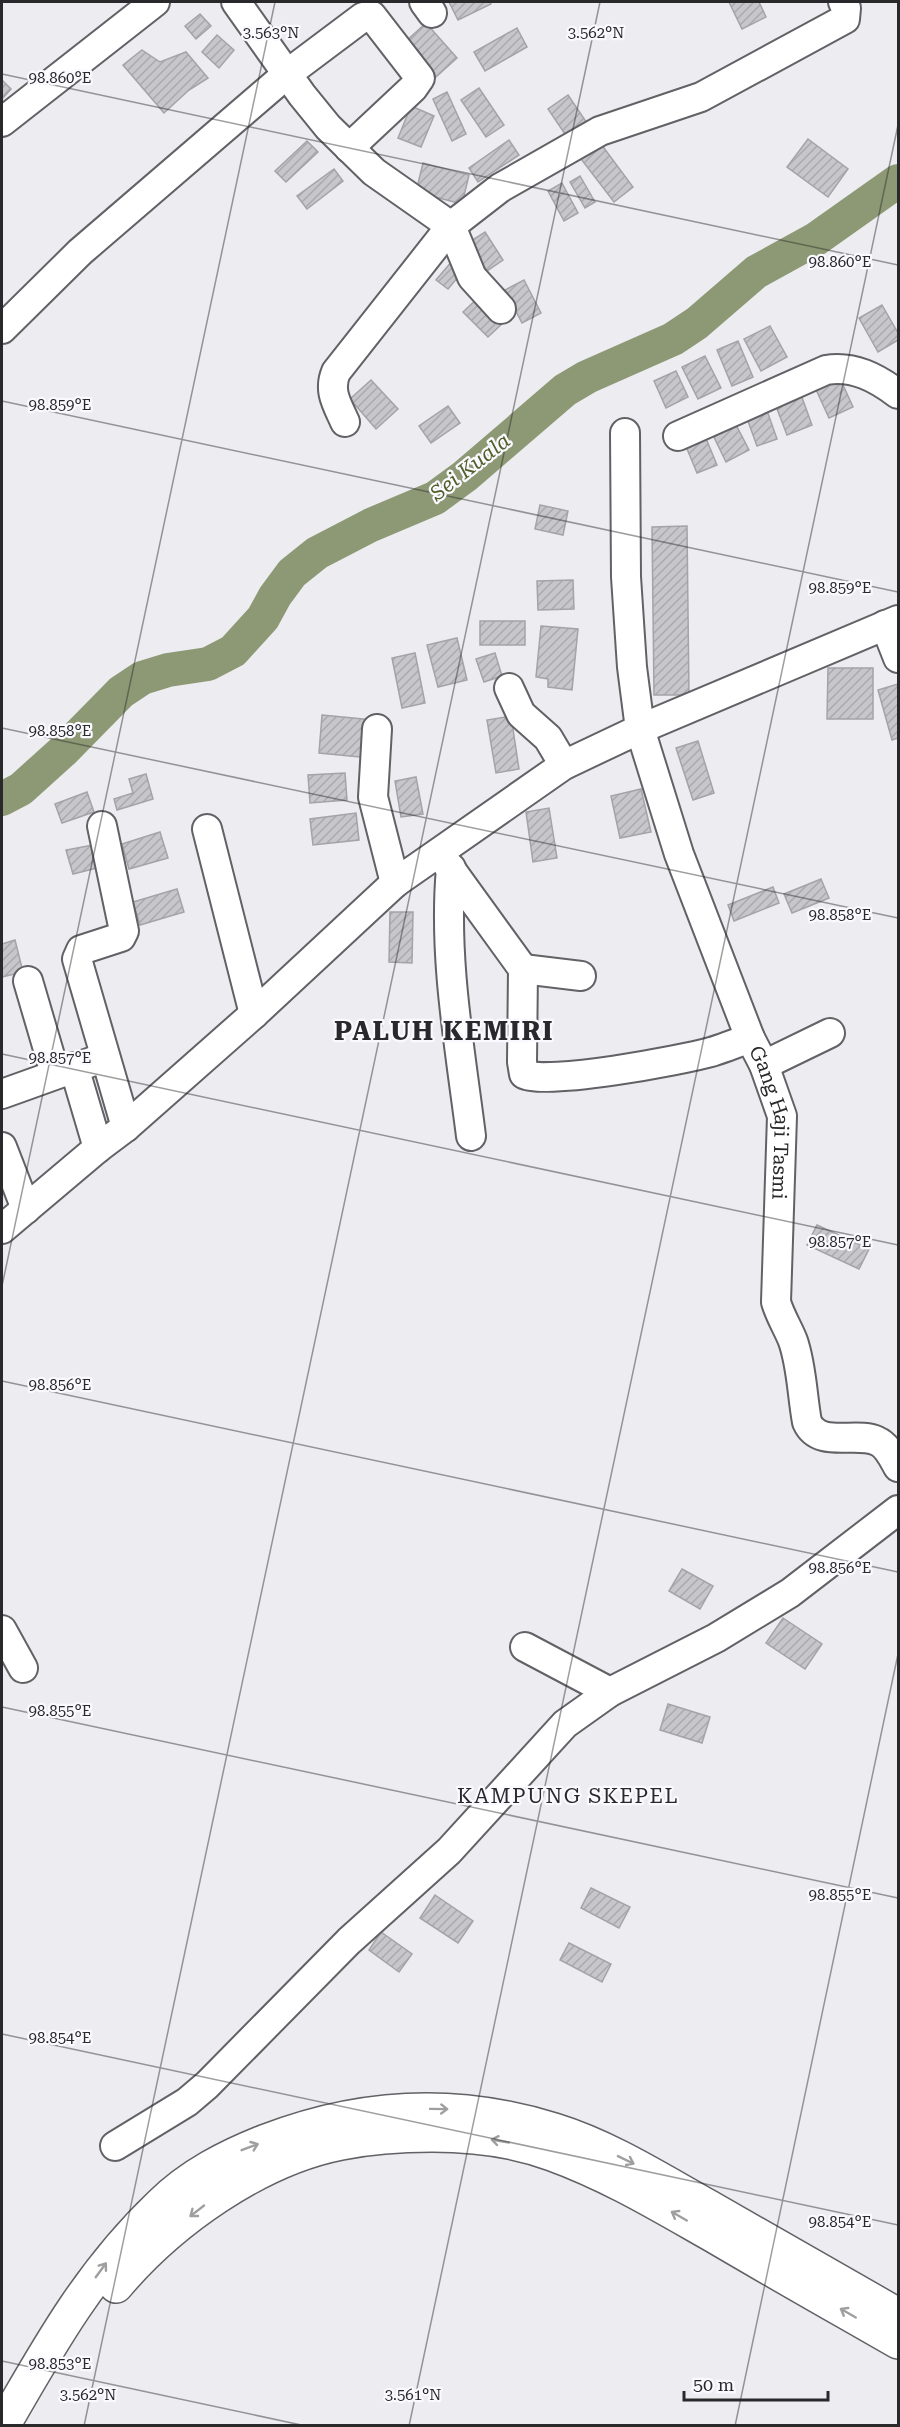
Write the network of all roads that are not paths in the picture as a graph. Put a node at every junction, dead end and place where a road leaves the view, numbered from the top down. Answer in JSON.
{"nodes":[{"id":1,"x":155,"y":2,"type":"edge"},
{"id":2,"x":236,"y":2,"type":"edge"},
{"id":3,"x":843,"y":2,"type":"edge"},
{"id":4,"x":287,"y":74,"type":"junction"},
{"id":5,"x":2,"y":122,"type":"edge"},
{"id":6,"x":349,"y":148,"type":"junction"},
{"id":7,"x":451,"y":226,"type":"junction"},
{"id":8,"x":501,"y":309,"type":"dead end"},
{"id":9,"x":2,"y":329,"type":"edge"},
{"id":10,"x":898,"y":394,"type":"edge"},
{"id":11,"x":345,"y":422,"type":"dead end"},
{"id":12,"x":625,"y":433,"type":"dead end"},
{"id":13,"x":678,"y":436,"type":"dead end"},
{"id":14,"x":892,"y":622,"type":"edge"},
{"id":15,"x":898,"y":658,"type":"edge"},
{"id":16,"x":509,"y":688,"type":"dead end"},
{"id":17,"x":377,"y":729,"type":"dead end"},
{"id":18,"x":640,"y":729,"type":"junction"},
{"id":19,"x":564,"y":765,"type":"junction"},
{"id":20,"x":102,"y":826,"type":"dead end"},
{"id":21,"x":207,"y":829,"type":"dead end"},
{"id":22,"x":445,"y":861,"type":"junction"},
{"id":23,"x":395,"y":884,"type":"junction"},
{"id":24,"x":523,"y":969,"type":"junction"},
{"id":25,"x":581,"y":976,"type":"dead end"},
{"id":26,"x":28,"y":981,"type":"dead end"},
{"id":27,"x":254,"y":1014,"type":"junction"},
{"id":28,"x":830,"y":1033,"type":"dead end"},
{"id":29,"x":750,"y":1038,"type":"junction"},
{"id":30,"x":764,"y":1065,"type":"junction"},
{"id":31,"x":74,"y":1067,"type":"junction"},
{"id":32,"x":2,"y":1094,"type":"edge"},
{"id":33,"x":126,"y":1127,"type":"junction"},
{"id":34,"x":471,"y":1136,"type":"dead end"},
{"id":35,"x":2,"y":1147,"type":"edge"},
{"id":36,"x":98,"y":1148,"type":"junction"},
{"id":37,"x":26,"y":1209,"type":"junction"},
{"id":38,"x":2,"y":1229,"type":"edge"},
{"id":39,"x":898,"y":1467,"type":"edge"},
{"id":40,"x":898,"y":1510,"type":"edge"},
{"id":41,"x":2,"y":1630,"type":"edge"},
{"id":42,"x":525,"y":1647,"type":"dead end"},
{"id":43,"x":23,"y":1668,"type":"dead end"},
{"id":44,"x":610,"y":1692,"type":"junction"},
{"id":45,"x":115,"y":2146,"type":"dead end"},
{"id":46,"x":898,"y":2315,"type":"edge"},
{"id":47,"x":898,"y":2342,"type":"edge"},
{"id":48,"x":3,"y":2426,"type":"edge"},
{"id":49,"x":27,"y":2426,"type":"edge"}],
"edges":[{"from":1,"to":5,"type":"street"},
{"from":2,"to":4,"type":"street"},
{"from":3,"to":7,"type":"street"},
{"from":4,"to":6,"type":"street"},
{"from":4,"to":6,"type":"street"},
{"from":4,"to":9,"type":"street"},
{"from":6,"to":7,"type":"street"},
{"from":7,"to":8,"type":"street"},
{"from":7,"to":11,"type":"street"},
{"from":10,"to":13,"type":"street"},
{"from":12,"to":18,"type":"street","name":"Gang Haji Tasmi"},
{"from":14,"to":15,"type":"street"},
{"from":14,"to":18,"type":"street"},
{"from":16,"to":19,"type":"street"},
{"from":17,"to":23,"type":"street"},
{"from":18,"to":19,"type":"street"},
{"from":18,"to":29,"type":"street","name":"Gang Haji Tasmi"},
{"from":19,"to":22,"type":"street"},
{"from":20,"to":33,"type":"street"},
{"from":21,"to":27,"type":"street"},
{"from":22,"to":23,"type":"street"},
{"from":22,"to":24,"type":"street"},
{"from":22,"to":34,"type":"street"},
{"from":23,"to":27,"type":"street"},
{"from":24,"to":25,"type":"street"},
{"from":24,"to":29,"type":"street"},
{"from":26,"to":31,"type":"street"},
{"from":27,"to":33,"type":"street"},
{"from":28,"to":30,"type":"street"},
{"from":29,"to":30,"type":"street","name":"Gang Haji Tasmi"},
{"from":30,"to":39,"type":"street","name":"Gang Haji Tasmi"},
{"from":31,"to":32,"type":"street"},
{"from":31,"to":36,"type":"street"},
{"from":33,"to":36,"type":"street"},
{"from":35,"to":37,"type":"street"},
{"from":36,"to":37,"type":"street"},
{"from":37,"to":38,"type":"street"},
{"from":40,"to":44,"type":"street"},
{"from":41,"to":43,"type":"street"},
{"from":42,"to":44,"type":"street"},
{"from":44,"to":45,"type":"street"},
{"from":48,"to":46,"type":"highway","one_way":true},
{"from":47,"to":49,"type":"highway","one_way":true}]}
